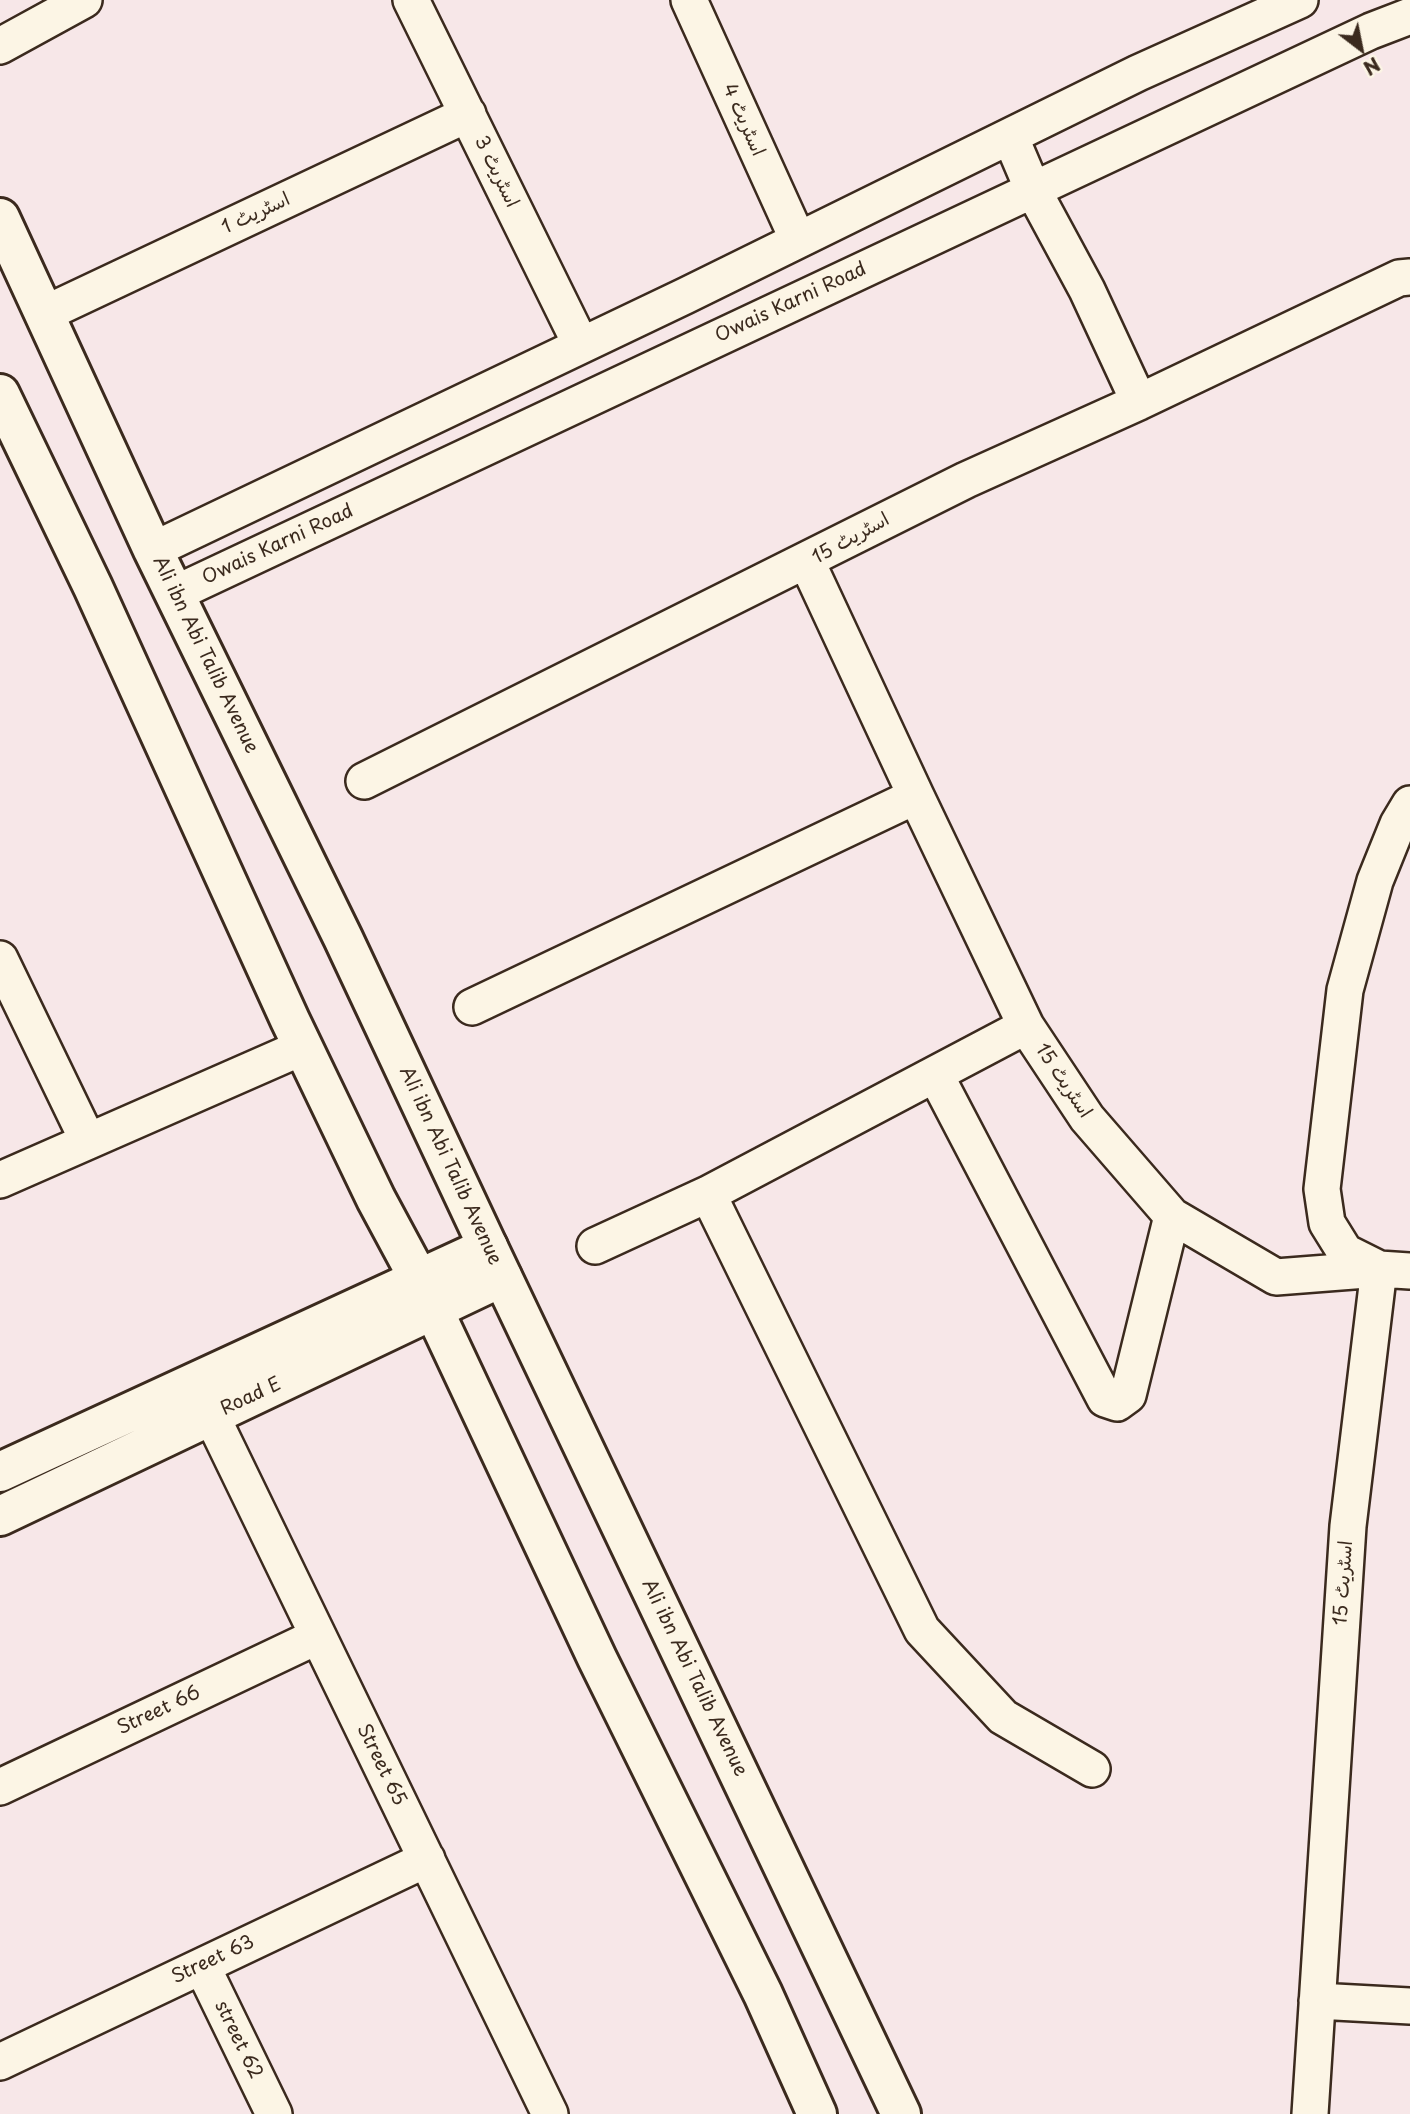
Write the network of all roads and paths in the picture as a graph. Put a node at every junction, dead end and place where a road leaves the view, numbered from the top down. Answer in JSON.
{"nodes":[{"id":1,"x":84,"y":0,"type":"edge"},
{"id":2,"x":411,"y":0,"type":"edge"},
{"id":3,"x":1300,"y":0,"type":"edge"},
{"id":4,"x":692,"y":1,"type":"edge"},
{"id":5,"x":1410,"y":16,"type":"edge"},
{"id":6,"x":0,"y":46,"type":"edge"},
{"id":7,"x":468,"y":114,"type":"junction"},
{"id":8,"x":1010,"y":136,"type":"junction"},
{"id":9,"x":1033,"y":190,"type":"junction"},
{"id":10,"x":0,"y":218,"type":"edge"},
{"id":11,"x":798,"y":240,"type":"junction"},
{"id":12,"x":1410,"y":277,"type":"edge"},
{"id":13,"x":44,"y":314,"type":"junction"},
{"id":14,"x":580,"y":345,"type":"junction"},
{"id":15,"x":0,"y":394,"type":"edge"},
{"id":16,"x":1139,"y":402,"type":"junction"},
{"id":17,"x":153,"y":550,"type":"junction"},
{"id":18,"x":806,"y":560,"type":"junction"},
{"id":19,"x":174,"y":594,"type":"junction"},
{"id":20,"x":364,"y":781,"type":"dead end"},
{"id":21,"x":916,"y":796,"type":"junction"},
{"id":22,"x":1410,"y":804,"type":"edge"},
{"id":23,"x":0,"y":959,"type":"edge"},
{"id":24,"x":472,"y":1007,"type":"dead end"},
{"id":25,"x":1026,"y":1026,"type":"junction"},
{"id":26,"x":303,"y":1047,"type":"junction"},
{"id":27,"x":935,"y":1074,"type":"junction"},
{"id":28,"x":88,"y":1141,"type":"junction"},
{"id":29,"x":0,"y":1180,"type":"edge"},
{"id":30,"x":708,"y":1194,"type":"junction"},
{"id":31,"x":1172,"y":1216,"type":"junction"},
{"id":32,"x":595,"y":1246,"type":"dead end"},
{"id":33,"x":495,"y":1262,"type":"junction"},
{"id":34,"x":1395,"y":1270,"type":"edge"},
{"id":35,"x":426,"y":1294,"type":"junction"},
{"id":36,"x":211,"y":1415,"type":"junction"},
{"id":37,"x":0,"y":1472,"type":"edge"},
{"id":38,"x":0,"y":1516,"type":"edge"},
{"id":39,"x":318,"y":1636,"type":"junction"},
{"id":40,"x":1092,"y":1769,"type":"dead end"},
{"id":41,"x":0,"y":1787,"type":"edge"},
{"id":42,"x":426,"y":1859,"type":"junction"},
{"id":43,"x":201,"y":1966,"type":"junction"},
{"id":44,"x":1317,"y":2001,"type":"junction"},
{"id":45,"x":1410,"y":2006,"type":"edge"},
{"id":46,"x":0,"y":2062,"type":"edge"},
{"id":47,"x":274,"y":2114,"type":"edge"},
{"id":48,"x":550,"y":2114,"type":"edge"},
{"id":49,"x":817,"y":2114,"type":"edge"},
{"id":50,"x":901,"y":2114,"type":"edge"},
{"id":51,"x":1310,"y":2114,"type":"edge"}],
"edges":[{"from":1,"to":6,"type":"street"},
{"from":2,"to":7,"type":"street","name":"اسٹریٹ 3"},
{"from":3,"to":8,"type":"street"},
{"from":4,"to":11,"type":"street","name":"اسٹریٹ 4"},
{"from":5,"to":9,"type":"street","name":"Owais Karni Road"},
{"from":7,"to":13,"type":"street","name":"اسٹریٹ 1"},
{"from":7,"to":14,"type":"street","name":"اسٹریٹ 3"},
{"from":8,"to":9,"type":"street"},
{"from":8,"to":11,"type":"street"},
{"from":9,"to":16,"type":"street"},
{"from":9,"to":19,"type":"street","name":"Owais Karni Road"},
{"from":10,"to":13,"type":"main road","name":"Ali ibn Abi Talib Avenue"},
{"from":11,"to":14,"type":"street"},
{"from":12,"to":16,"type":"street","name":"اسٹریٹ 15"},
{"from":13,"to":17,"type":"main road","name":"Ali ibn Abi Talib Avenue"},
{"from":14,"to":17,"type":"street"},
{"from":15,"to":26,"type":"main road"},
{"from":16,"to":18,"type":"street","name":"اسٹریٹ 15"},
{"from":17,"to":19,"type":"main road","name":"Ali ibn Abi Talib Avenue"},
{"from":18,"to":20,"type":"street"},
{"from":18,"to":21,"type":"street","name":"اسٹریٹ 15"},
{"from":19,"to":33,"type":"main road","name":"Ali ibn Abi Talib Avenue"},
{"from":21,"to":24,"type":"street"},
{"from":21,"to":25,"type":"street","name":"اسٹریٹ 15"},
{"from":22,"to":34,"type":"street"},
{"from":23,"to":28,"type":"street"},
{"from":25,"to":27,"type":"street"},
{"from":25,"to":31,"type":"street","name":"اسٹریٹ 15"},
{"from":26,"to":28,"type":"street"},
{"from":26,"to":35,"type":"main road"},
{"from":27,"to":30,"type":"street"},
{"from":27,"to":31,"type":"street"},
{"from":28,"to":29,"type":"street"},
{"from":30,"to":32,"type":"street"},
{"from":30,"to":40,"type":"street"},
{"from":31,"to":34,"type":"street","name":"اسٹریٹ 15"},
{"from":33,"to":35,"type":"main road","name":"Road E"},
{"from":33,"to":50,"type":"main road","name":"Ali ibn Abi Talib Avenue"},
{"from":34,"to":44,"type":"street","name":"اسٹریٹ 15"},
{"from":35,"to":36,"type":"main road","name":"Road E"},
{"from":35,"to":37,"type":"main road","name":"Road E"},
{"from":35,"to":49,"type":"main road"},
{"from":36,"to":38,"type":"main road","name":"Road E"},
{"from":36,"to":39,"type":"street","name":"Street 65"},
{"from":39,"to":41,"type":"street","name":"Street 66"},
{"from":39,"to":42,"type":"street","name":"Street 65"},
{"from":42,"to":43,"type":"street","name":"Street 63"},
{"from":42,"to":48,"type":"street","name":"Street 65"},
{"from":43,"to":46,"type":"street","name":"Street 63"},
{"from":43,"to":47,"type":"street","name":"street 62"},
{"from":44,"to":45,"type":"street"},
{"from":44,"to":51,"type":"street","name":"اسٹریٹ 15"}]}
